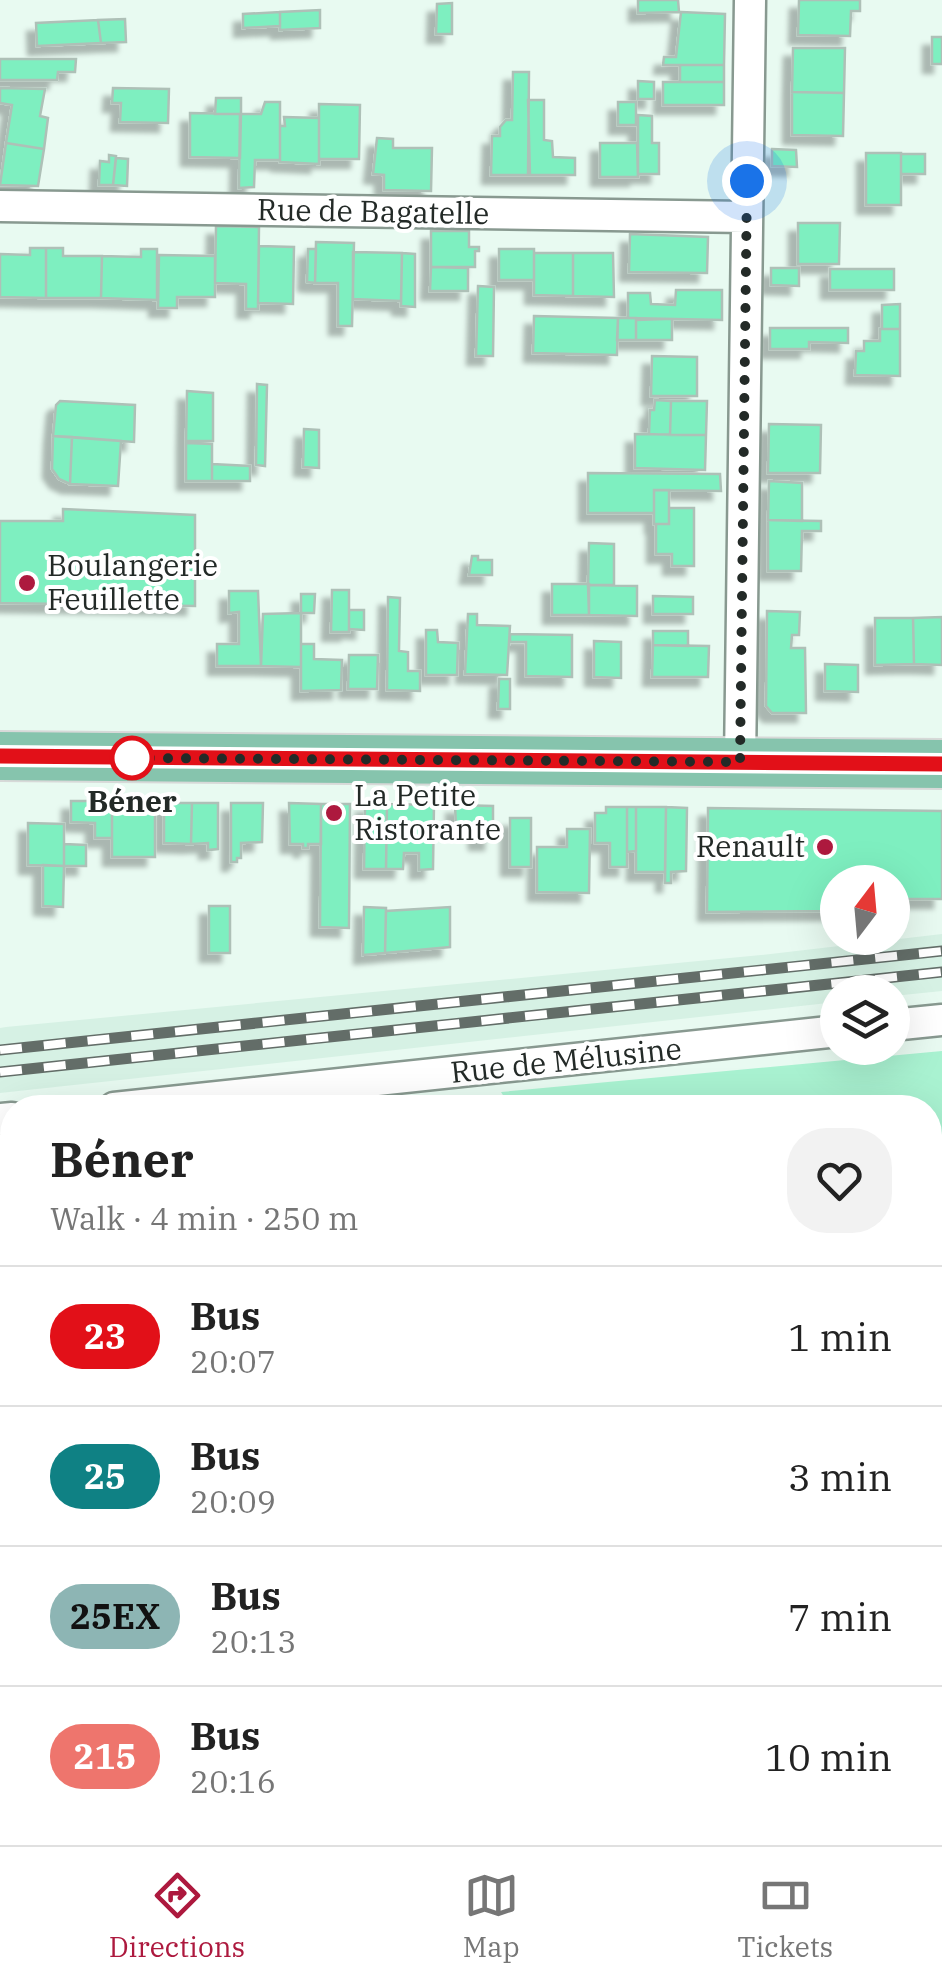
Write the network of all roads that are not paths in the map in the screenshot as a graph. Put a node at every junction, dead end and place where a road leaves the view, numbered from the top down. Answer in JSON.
{"nodes":[{"id":1,"x":750,"y":0,"type":"edge"},
{"id":2,"x":0,"y":206,"type":"edge"},
{"id":3,"x":747,"y":217,"type":"junction"},
{"id":4,"x":0,"y":756,"type":"edge"},
{"id":5,"x":740,"y":762,"type":"junction"},
{"id":6,"x":942,"y":764,"type":"edge"},
{"id":7,"x":942,"y":1020,"type":"edge"},
{"id":8,"x":910,"y":1023,"type":"edge"},
{"id":9,"x":820,"y":1033,"type":"edge"},
{"id":10,"x":236,"y":1095,"type":"edge"}],
"edges":[{"from":1,"to":3,"type":"street"},
{"from":2,"to":3,"type":"street","name":"Rue de Bagatelle"},
{"from":3,"to":5,"type":"street"},
{"from":4,"to":5,"type":"main road"},
{"from":5,"to":6,"type":"main road"},
{"from":7,"to":8,"type":"street"},
{"from":9,"to":10,"type":"street","name":"Rue de Mélusine"}]}
